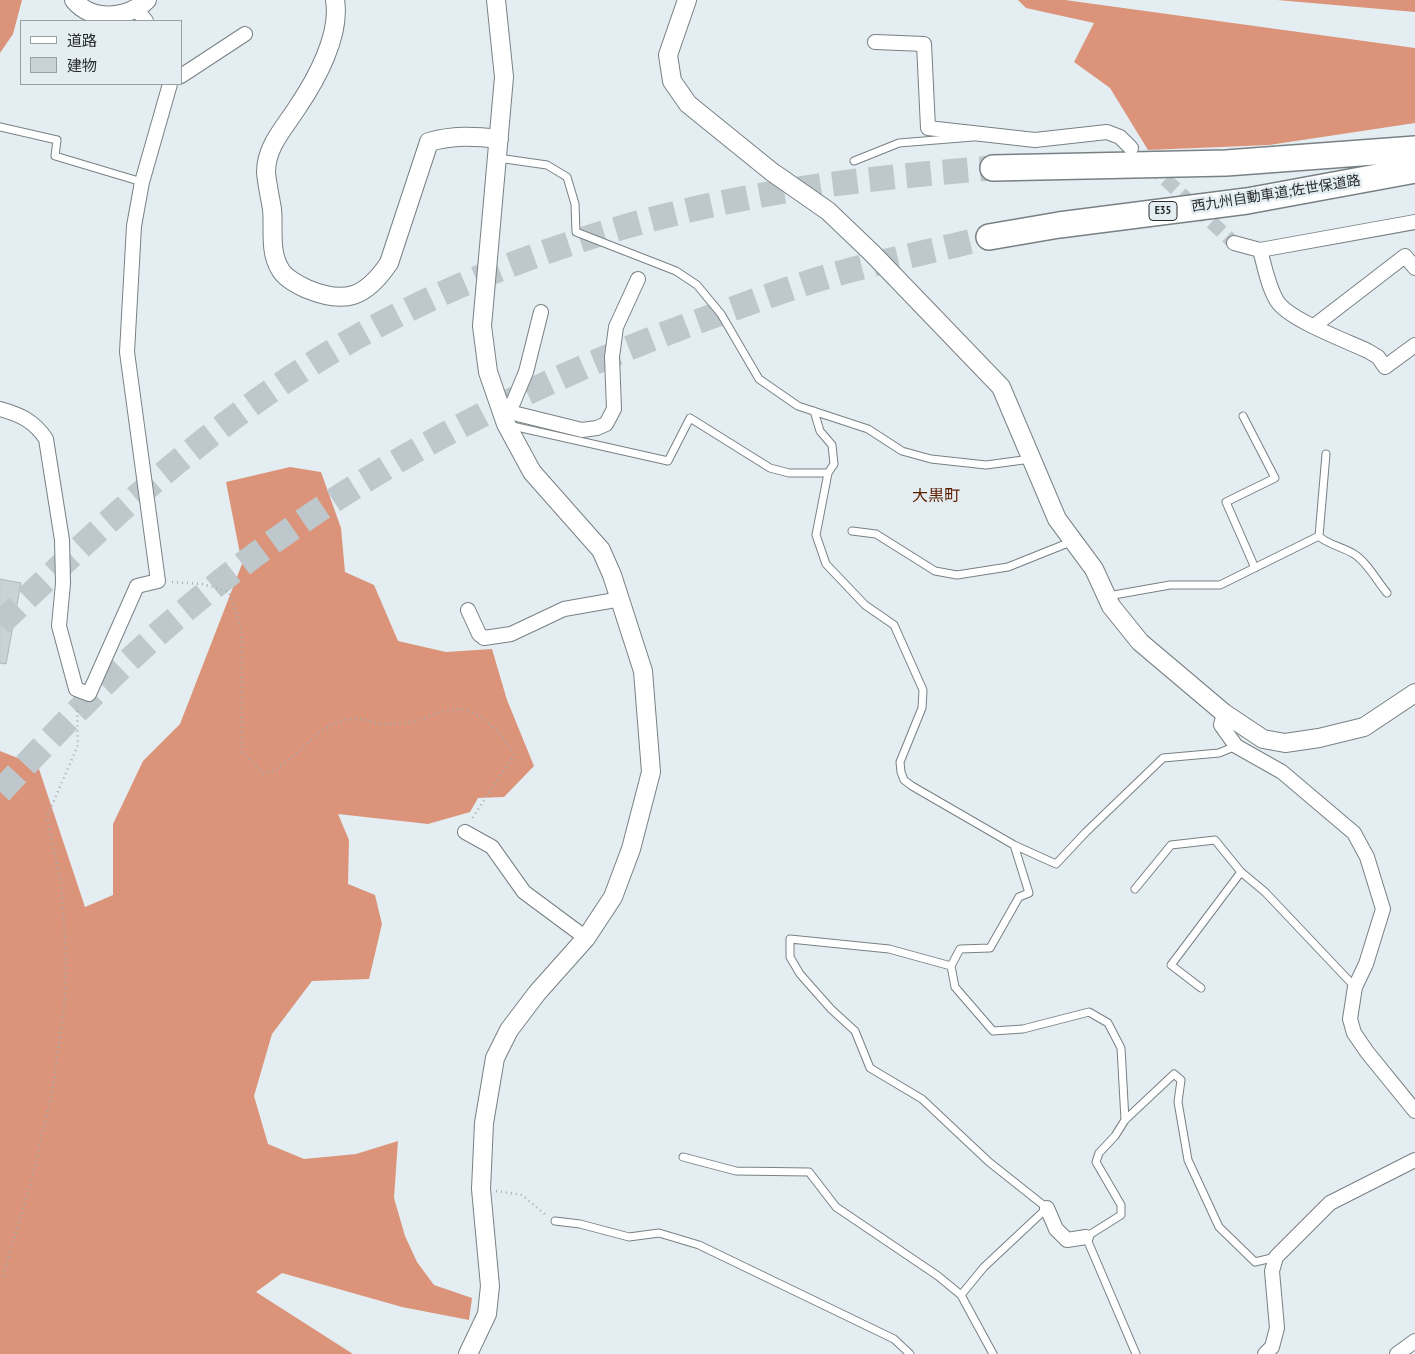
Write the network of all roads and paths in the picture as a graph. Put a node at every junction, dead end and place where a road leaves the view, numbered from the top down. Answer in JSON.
{"nodes":[{"id":1,"x":74,"y":0,"type":"edge"},
{"id":2,"x":335,"y":0,"type":"edge"},
{"id":3,"x":496,"y":0,"type":"edge"},
{"id":4,"x":687,"y":0,"type":"edge"},
{"id":5,"x":143,"y":10,"type":"edge"},
{"id":6,"x":245,"y":34,"type":"dead end"},
{"id":7,"x":875,"y":42,"type":"dead end"},
{"id":8,"x":182,"y":75,"type":"edge"},
{"id":9,"x":170,"y":85,"type":"edge"},
{"id":10,"x":0,"y":127,"type":"edge"},
{"id":11,"x":1415,"y":134,"type":"edge"},
{"id":12,"x":990,"y":135,"type":"junction"},
{"id":13,"x":500,"y":139,"type":"junction"},
{"id":14,"x":1130,"y":148,"type":"dead end"},
{"id":15,"x":1415,"y":149,"type":"edge"},
{"id":16,"x":1334,"y":155,"type":"junction"},
{"id":17,"x":498,"y":158,"type":"junction"},
{"id":18,"x":854,"y":161,"type":"dead end"},
{"id":19,"x":993,"y":168,"type":"tunnel mouth"},
{"id":20,"x":1415,"y":170,"type":"edge"},
{"id":21,"x":142,"y":182,"type":"junction"},
{"id":22,"x":1337,"y":186,"type":"junction"},
{"id":23,"x":1415,"y":186,"type":"edge"},
{"id":24,"x":1415,"y":222,"type":"edge"},
{"id":25,"x":988,"y":237,"type":"tunnel mouth"},
{"id":26,"x":1234,"y":243,"type":"tunnel mouth"},
{"id":27,"x":1260,"y":250,"type":"junction"},
{"id":28,"x":1415,"y":268,"type":"edge"},
{"id":29,"x":638,"y":279,"type":"dead end"},
{"id":30,"x":541,"y":312,"type":"dead end"},
{"id":31,"x":1314,"y":326,"type":"junction"},
{"id":32,"x":1415,"y":345,"type":"edge"},
{"id":33,"x":0,"y":410,"type":"edge"},
{"id":34,"x":814,"y":410,"type":"junction"},
{"id":35,"x":1243,"y":416,"type":"dead end"},
{"id":36,"x":504,"y":417,"type":"junction"},
{"id":37,"x":1326,"y":454,"type":"dead end"},
{"id":38,"x":1031,"y":459,"type":"junction"},
{"id":39,"x":828,"y":473,"type":"junction"},
{"id":40,"x":852,"y":530,"type":"dead end"},
{"id":41,"x":1319,"y":536,"type":"junction"},
{"id":42,"x":1074,"y":541,"type":"junction"},
{"id":43,"x":1256,"y":568,"type":"junction"},
{"id":44,"x":158,"y":581,"type":"junction"},
{"id":45,"x":1387,"y":593,"type":"dead end"},
{"id":46,"x":1107,"y":597,"type":"junction"},
{"id":47,"x":621,"y":599,"type":"junction"},
{"id":48,"x":468,"y":610,"type":"dead end"},
{"id":49,"x":76,"y":689,"type":"junction"},
{"id":50,"x":1415,"y":693,"type":"edge"},
{"id":51,"x":1224,"y":713,"type":"junction"},
{"id":52,"x":1236,"y":746,"type":"junction"},
{"id":53,"x":465,"y":832,"type":"joint"},
{"id":54,"x":1014,"y":845,"type":"junction"},
{"id":55,"x":1241,"y":872,"type":"junction"},
{"id":56,"x":1135,"y":889,"type":"dead end"},
{"id":57,"x":586,"y":938,"type":"junction"},
{"id":58,"x":951,"y":966,"type":"junction"},
{"id":59,"x":1355,"y":986,"type":"junction"},
{"id":60,"x":1201,"y":988,"type":"dead end"},
{"id":61,"x":1415,"y":1111,"type":"edge"},
{"id":62,"x":1125,"y":1120,"type":"junction"},
{"id":63,"x":683,"y":1157,"type":"dead end"},
{"id":64,"x":1415,"y":1160,"type":"edge"},
{"id":65,"x":481,"y":1190,"type":"junction"},
{"id":66,"x":1047,"y":1208,"type":"junction"},
{"id":67,"x":555,"y":1221,"type":"joint"},
{"id":68,"x":1086,"y":1237,"type":"junction"},
{"id":69,"x":1276,"y":1257,"type":"junction"},
{"id":70,"x":3,"y":1276,"type":"dead end"},
{"id":71,"x":961,"y":1295,"type":"junction"},
{"id":72,"x":1415,"y":1340,"type":"edge"},
{"id":73,"x":468,"y":1354,"type":"edge"},
{"id":74,"x":910,"y":1354,"type":"edge"},
{"id":75,"x":994,"y":1354,"type":"edge"},
{"id":76,"x":1136,"y":1354,"type":"edge"},
{"id":77,"x":1265,"y":1354,"type":"edge"},
{"id":78,"x":1396,"y":1354,"type":"edge"}],
"edges":[{"from":1,"to":5,"type":"street"},
{"from":2,"to":13,"type":"street"},
{"from":3,"to":13,"type":"street"},
{"from":4,"to":38,"type":"street"},
{"from":6,"to":8,"type":"street"},
{"from":7,"to":12,"type":"street"},
{"from":9,"to":21,"type":"street"},
{"from":10,"to":21,"type":"lane"},
{"from":11,"to":16,"type":"highway"},
{"from":12,"to":14,"type":"street"},
{"from":12,"to":18,"type":"lane"},
{"from":13,"to":17,"type":"street"},
{"from":15,"to":16,"type":"highway","name":"西九州自動車道;佐世保道路"},
{"from":16,"to":19,"type":"highway","name":"西九州自動車道;佐世保道路"},
{"from":17,"to":34,"type":"lane"},
{"from":17,"to":36,"type":"street"},
{"from":20,"to":22,"type":"highway","name":"西九州自動車道;佐世保道路","number":"E35"},
{"from":21,"to":44,"type":"street"},
{"from":22,"to":23,"type":"highway"},
{"from":22,"to":25,"type":"highway","name":"西九州自動車道;佐世保道路","number":"E35"},
{"from":24,"to":27,"type":"street"},
{"from":26,"to":27,"type":"street"},
{"from":27,"to":31,"type":"street"},
{"from":28,"to":31,"type":"street"},
{"from":29,"to":36,"type":"street"},
{"from":30,"to":36,"type":"street"},
{"from":31,"to":32,"type":"street"},
{"from":33,"to":49,"type":"street"},
{"from":34,"to":38,"type":"lane"},
{"from":34,"to":39,"type":"lane"},
{"from":35,"to":43,"type":"lane"},
{"from":36,"to":39,"type":"lane"},
{"from":36,"to":47,"type":"street"},
{"from":37,"to":41,"type":"lane"},
{"from":38,"to":42,"type":"street"},
{"from":39,"to":54,"type":"lane"},
{"from":40,"to":42,"type":"lane"},
{"from":41,"to":43,"type":"lane"},
{"from":41,"to":45,"type":"lane"},
{"from":42,"to":46,"type":"street"},
{"from":43,"to":46,"type":"lane"},
{"from":44,"to":49,"type":"street"},
{"from":44,"to":53,"type":"path"},
{"from":46,"to":51,"type":"street"},
{"from":47,"to":48,"type":"street"},
{"from":47,"to":57,"type":"street"},
{"from":49,"to":70,"type":"path"},
{"from":50,"to":51,"type":"street"},
{"from":51,"to":52,"type":"street"},
{"from":52,"to":54,"type":"lane"},
{"from":52,"to":59,"type":"street"},
{"from":53,"to":57,"type":"street"},
{"from":54,"to":58,"type":"lane"},
{"from":55,"to":56,"type":"lane"},
{"from":55,"to":59,"type":"lane"},
{"from":55,"to":60,"type":"lane"},
{"from":57,"to":65,"type":"street"},
{"from":58,"to":62,"type":"lane"},
{"from":58,"to":66,"type":"lane"},
{"from":59,"to":61,"type":"street"},
{"from":62,"to":68,"type":"lane"},
{"from":62,"to":69,"type":"lane"},
{"from":63,"to":71,"type":"lane"},
{"from":64,"to":69,"type":"street"},
{"from":65,"to":67,"type":"path"},
{"from":65,"to":73,"type":"street"},
{"from":66,"to":68,"type":"street"},
{"from":66,"to":71,"type":"lane"},
{"from":67,"to":74,"type":"lane"},
{"from":68,"to":76,"type":"lane"},
{"from":69,"to":77,"type":"street"},
{"from":71,"to":75,"type":"lane"},
{"from":72,"to":78,"type":"street"}]}
